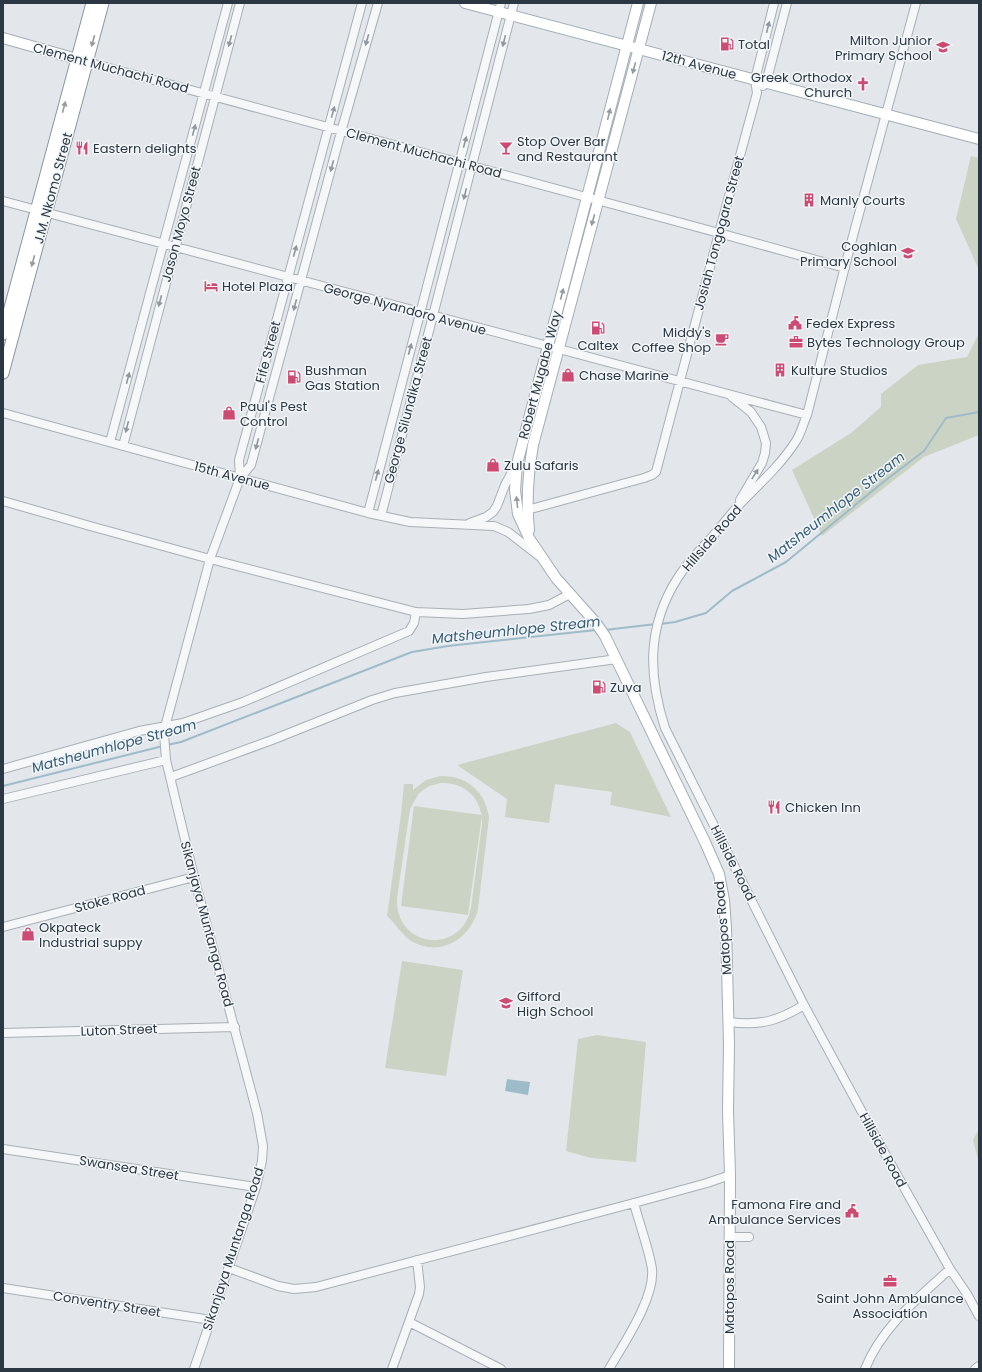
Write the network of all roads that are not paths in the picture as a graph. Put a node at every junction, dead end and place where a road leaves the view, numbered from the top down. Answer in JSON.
{"nodes":[{"id":1,"x":92,"y":3,"type":"edge"},
{"id":2,"x":104,"y":3,"type":"edge"},
{"id":3,"x":228,"y":3,"type":"edge"},
{"id":4,"x":240,"y":3,"type":"edge"},
{"id":5,"x":362,"y":3,"type":"edge"},
{"id":6,"x":378,"y":3,"type":"edge"},
{"id":7,"x":465,"y":3,"type":"edge"},
{"id":8,"x":514,"y":3,"type":"edge"},
{"id":9,"x":638,"y":3,"type":"edge"},
{"id":10,"x":651,"y":3,"type":"edge"},
{"id":11,"x":774,"y":3,"type":"edge"},
{"id":12,"x":787,"y":3,"type":"edge"},
{"id":13,"x":916,"y":3,"type":"edge"},
{"id":14,"x":500,"y":8,"type":"edge"},
{"id":15,"x":511,"y":15,"type":"junction"},
{"id":16,"x":3,"y":38,"type":"edge"},
{"id":17,"x":626,"y":45,"type":"junction"},
{"id":18,"x":639,"y":49,"type":"junction"},
{"id":19,"x":82,"y":60,"type":"junction"},
{"id":20,"x":755,"y":80,"type":"junction"},
{"id":21,"x":766,"y":83,"type":"junction"},
{"id":22,"x":757,"y":92,"type":"junction"},
{"id":23,"x":204,"y":93,"type":"junction"},
{"id":24,"x":215,"y":96,"type":"junction"},
{"id":25,"x":885,"y":116,"type":"junction"},
{"id":26,"x":329,"y":127,"type":"junction"},
{"id":27,"x":342,"y":131,"type":"junction"},
{"id":28,"x":979,"y":139,"type":"edge"},
{"id":29,"x":459,"y":162,"type":"junction"},
{"id":30,"x":472,"y":166,"type":"junction"},
{"id":31,"x":587,"y":197,"type":"junction"},
{"id":32,"x":598,"y":200,"type":"junction"},
{"id":33,"x":3,"y":201,"type":"edge"},
{"id":34,"x":41,"y":212,"type":"junction"},
{"id":35,"x":719,"y":233,"type":"junction"},
{"id":36,"x":163,"y":244,"type":"junction"},
{"id":37,"x":175,"y":247,"type":"junction"},
{"id":38,"x":845,"y":268,"type":"junction"},
{"id":39,"x":288,"y":278,"type":"junction"},
{"id":40,"x":301,"y":281,"type":"junction"},
{"id":41,"x":420,"y":313,"type":"junction"},
{"id":42,"x":433,"y":316,"type":"junction"},
{"id":43,"x":3,"y":334,"type":"edge"},
{"id":44,"x":547,"y":347,"type":"junction"},
{"id":45,"x":558,"y":350,"type":"junction"},
{"id":46,"x":3,"y":373,"type":"edge"},
{"id":47,"x":680,"y":382,"type":"junction"},
{"id":48,"x":728,"y":394,"type":"junction"},
{"id":49,"x":3,"y":413,"type":"edge"},
{"id":50,"x":807,"y":415,"type":"junction"},
{"id":51,"x":110,"y":442,"type":"junction"},
{"id":52,"x":123,"y":446,"type":"junction"},
{"id":53,"x":517,"y":464,"type":"junction"},
{"id":54,"x":240,"y":478,"type":"junction"},
{"id":55,"x":3,"y":500,"type":"edge"},
{"id":56,"x":736,"y":508,"type":"junction"},
{"id":57,"x":527,"y":510,"type":"junction"},
{"id":58,"x":368,"y":513,"type":"junction"},
{"id":59,"x":381,"y":516,"type":"junction"},
{"id":60,"x":463,"y":525,"type":"junction"},
{"id":61,"x":530,"y":538,"type":"junction"},
{"id":62,"x":541,"y":557,"type":"junction"},
{"id":63,"x":210,"y":558,"type":"junction"},
{"id":64,"x":570,"y":594,"type":"junction"},
{"id":65,"x":416,"y":612,"type":"junction"},
{"id":66,"x":617,"y":659,"type":"junction"},
{"id":67,"x":165,"y":731,"type":"junction"},
{"id":68,"x":166,"y":757,"type":"junction"},
{"id":69,"x":3,"y":769,"type":"edge"},
{"id":70,"x":171,"y":777,"type":"junction"},
{"id":71,"x":3,"y":799,"type":"edge"},
{"id":72,"x":194,"y":877,"type":"junction"},
{"id":73,"x":3,"y":927,"type":"edge"},
{"id":74,"x":804,"y":1005,"type":"junction"},
{"id":75,"x":729,"y":1022,"type":"junction"},
{"id":76,"x":235,"y":1027,"type":"junction"},
{"id":77,"x":3,"y":1033,"type":"edge"},
{"id":78,"x":3,"y":1149,"type":"edge"},
{"id":79,"x":730,"y":1175,"type":"junction"},
{"id":80,"x":256,"y":1187,"type":"junction"},
{"id":81,"x":634,"y":1203,"type":"junction"},
{"id":82,"x":729,"y":1237,"type":"junction"},
{"id":83,"x":749,"y":1237,"type":"dead end"},
{"id":84,"x":417,"y":1260,"type":"junction"},
{"id":85,"x":229,"y":1268,"type":"junction"},
{"id":86,"x":950,"y":1269,"type":"junction"},
{"id":87,"x":3,"y":1288,"type":"edge"},
{"id":88,"x":979,"y":1316,"type":"edge"},
{"id":89,"x":211,"y":1320,"type":"junction"},
{"id":90,"x":409,"y":1322,"type":"junction"},
{"id":91,"x":979,"y":1366,"type":"edge"},
{"id":92,"x":194,"y":1369,"type":"edge"},
{"id":93,"x":392,"y":1369,"type":"edge"},
{"id":94,"x":500,"y":1369,"type":"edge"},
{"id":95,"x":609,"y":1369,"type":"edge"},
{"id":96,"x":729,"y":1369,"type":"edge"},
{"id":97,"x":865,"y":1369,"type":"edge"},
{"id":98,"x":975,"y":1369,"type":"edge"}],
"edges":[{"from":1,"to":19,"type":"highway","name":"J.M. Nkomo Street"},
{"from":2,"to":19,"type":"highway","name":"J.M. Nkomo Street","one_way":true},
{"from":3,"to":23,"type":"street","name":"Jason Moyo Street"},
{"from":4,"to":24,"type":"street","name":"Jason Moyo Street","one_way":true},
{"from":26,"to":5,"type":"street","name":"Fife Street","one_way":true},
{"from":6,"to":27,"type":"street","name":"Fife Street","one_way":true},
{"from":7,"to":14,"type":"main road","name":"12th Avenue"},
{"from":8,"to":15,"type":"street","name":"George Silundika Street"},
{"from":9,"to":17,"type":"main road","name":"Robert Mugabe Way"},
{"from":10,"to":18,"type":"main road","name":"Robert Mugabe Way"},
{"from":20,"to":11,"type":"street","name":"Josiah Tongogara Street","one_way":true},
{"from":12,"to":21,"type":"street"},
{"from":13,"to":25,"type":"street","name":"Hillside Road"},
{"from":14,"to":15,"type":"main road","name":"12th Avenue"},
{"from":29,"to":14,"type":"street","name":"George Silundika Street","one_way":true},
{"from":15,"to":17,"type":"main road","name":"12th Avenue"},
{"from":15,"to":30,"type":"street","name":"George Silundika Street","one_way":true},
{"from":16,"to":19,"type":"main road","name":"Clement Muchachi Road"},
{"from":17,"to":18,"type":"main road","name":"12th Avenue"},
{"from":31,"to":17,"type":"main road","name":"Robert Mugabe Way","one_way":true},
{"from":18,"to":20,"type":"main road","name":"12th Avenue"},
{"from":18,"to":32,"type":"main road","name":"Robert Mugabe Way","one_way":true},
{"from":19,"to":23,"type":"street","name":"Clement Muchachi Road"},
{"from":19,"to":34,"type":"highway","name":"J.M. Nkomo Street"},
{"from":20,"to":21,"type":"main road","name":"12th Avenue"},
{"from":20,"to":22,"type":"street","name":"Josiah Tongogara Street"},
{"from":21,"to":22,"type":"street","name":"Josiah Tongogara Street"},
{"from":21,"to":25,"type":"main road","name":"12th Avenue"},
{"from":22,"to":35,"type":"street","name":"Josiah Tongogara Street"},
{"from":23,"to":24,"type":"street","name":"Clement Muchachi Road"},
{"from":36,"to":23,"type":"street","name":"Jason Moyo Street","one_way":true},
{"from":24,"to":26,"type":"street","name":"Clement Muchachi Road"},
{"from":24,"to":37,"type":"street","name":"Jason Moyo Street"},
{"from":25,"to":28,"type":"main road","name":"12th Avenue"},
{"from":25,"to":38,"type":"street","name":"Hillside Road"},
{"from":26,"to":27,"type":"street","name":"Clement Muchachi Road"},
{"from":39,"to":26,"type":"street","name":"Fife Street","one_way":true},
{"from":27,"to":29,"type":"street","name":"Clement Muchachi Road"},
{"from":27,"to":40,"type":"street","name":"Fife Street","one_way":true},
{"from":29,"to":30,"type":"street","name":"Clement Muchachi Road"},
{"from":29,"to":41,"type":"street","name":"George Silundika Street"},
{"from":30,"to":31,"type":"street","name":"Clement Muchachi Road"},
{"from":30,"to":42,"type":"street","name":"George Silundika Street","one_way":true},
{"from":31,"to":32,"type":"street","name":"Clement Muchachi Road"},
{"from":44,"to":31,"type":"main road","name":"Robert Mugabe Way","one_way":true},
{"from":32,"to":35,"type":"street","name":"Clement Muchachi Road"},
{"from":32,"to":45,"type":"main road","name":"Robert Mugabe Way","one_way":true},
{"from":33,"to":34,"type":"street","name":"George Nyandoro Avenue"},
{"from":34,"to":36,"type":"street","name":"George Nyandoro Avenue"},
{"from":34,"to":43,"type":"highway","name":"J.M. Nkomo Street"},
{"from":34,"to":46,"type":"highway","name":"J.M. Nkomo Street","one_way":true},
{"from":35,"to":38,"type":"street","name":"Clement Muchachi Road"},
{"from":35,"to":47,"type":"street","name":"Josiah Tongogara Street"},
{"from":36,"to":37,"type":"street","name":"George Nyandoro Avenue"},
{"from":51,"to":36,"type":"street","name":"Jason Moyo Street","one_way":true},
{"from":37,"to":39,"type":"street","name":"George Nyandoro Avenue"},
{"from":37,"to":52,"type":"street","name":"Jason Moyo Street","one_way":true},
{"from":38,"to":50,"type":"street","name":"Hillside Road"},
{"from":39,"to":40,"type":"street","name":"George Nyandoro Avenue"},
{"from":39,"to":54,"type":"street","name":"Fife Street"},
{"from":40,"to":41,"type":"street","name":"George Nyandoro Avenue"},
{"from":40,"to":54,"type":"street","name":"Fife Street","one_way":true},
{"from":41,"to":42,"type":"street","name":"George Nyandoro Avenue"},
{"from":58,"to":41,"type":"street","name":"George Silundika Street","one_way":true},
{"from":42,"to":44,"type":"street","name":"George Nyandoro Avenue"},
{"from":42,"to":59,"type":"street","name":"George Silundika Street"},
{"from":44,"to":45,"type":"street","name":"George Nyandoro Avenue"},
{"from":44,"to":53,"type":"main road","name":"Robert Mugabe Way"},
{"from":45,"to":47,"type":"street","name":"George Nyandoro Avenue"},
{"from":45,"to":57,"type":"main road","name":"Robert Mugabe Way"},
{"from":47,"to":48,"type":"street","name":"George Nyandoro Avenue"},
{"from":47,"to":57,"type":"street","name":"Josiah Tongogara Street"},
{"from":48,"to":50,"type":"street","name":"George Nyandoro Avenue"},
{"from":56,"to":48,"type":"street","one_way":true},
{"from":49,"to":51,"type":"street","name":"15th Avenue"},
{"from":50,"to":56,"type":"street","name":"Hillside Road"},
{"from":51,"to":52,"type":"street","name":"15th Avenue"},
{"from":52,"to":54,"type":"street","name":"15th Avenue"},
{"from":53,"to":60,"type":"street","name":"15th Avenue"},
{"from":61,"to":53,"type":"main road","name":"Robert Mugabe Way","one_way":true},
{"from":54,"to":58,"type":"street","name":"15th Avenue"},
{"from":54,"to":63,"type":"street","name":"Sikanjaya Muntanga Road"},
{"from":55,"to":63,"type":"street"},
{"from":56,"to":74,"type":"street","name":"Hillside Road"},
{"from":57,"to":61,"type":"main road","name":"Robert Mugabe Way"},
{"from":58,"to":59,"type":"street","name":"15th Avenue"},
{"from":59,"to":60,"type":"street","name":"15th Avenue"},
{"from":60,"to":62,"type":"street","name":"15th Avenue"},
{"from":61,"to":62,"type":"main road","name":"Matopos Road"},
{"from":62,"to":64,"type":"main road","name":"Matopos Road"},
{"from":63,"to":65,"type":"street"},
{"from":63,"to":67,"type":"street","name":"Sikanjaya Muntanga Road"},
{"from":64,"to":65,"type":"street"},
{"from":64,"to":66,"type":"main road","name":"Matopos Road"},
{"from":65,"to":67,"type":"street"},
{"from":66,"to":70,"type":"street"},
{"from":66,"to":75,"type":"main road","name":"Matopos Road"},
{"from":67,"to":68,"type":"street","name":"Sikanjaya Muntanga Road"},
{"from":67,"to":69,"type":"street"},
{"from":68,"to":70,"type":"street","name":"Sikanjaya Muntanga Road"},
{"from":68,"to":71,"type":"street"},
{"from":70,"to":72,"type":"street","name":"Sikanjaya Muntanga Road"},
{"from":72,"to":73,"type":"street","name":"Stoke Road"},
{"from":72,"to":76,"type":"street","name":"Sikanjaya Muntanga Road"},
{"from":74,"to":75,"type":"street"},
{"from":74,"to":86,"type":"street","name":"Hillside Road"},
{"from":75,"to":79,"type":"main road","name":"Matopos Road"},
{"from":76,"to":77,"type":"street","name":"Luton Street"},
{"from":76,"to":80,"type":"street","name":"Sikanjaya Muntanga Road"},
{"from":78,"to":80,"type":"street","name":"Swansea Street"},
{"from":79,"to":81,"type":"street"},
{"from":79,"to":82,"type":"main road","name":"Matopos Road"},
{"from":80,"to":85,"type":"street","name":"Sikanjaya Muntanga Road"},
{"from":81,"to":84,"type":"street"},
{"from":81,"to":95,"type":"street"},
{"from":82,"to":83,"type":"street"},
{"from":82,"to":96,"type":"main road","name":"Matopos Road"},
{"from":84,"to":85,"type":"street"},
{"from":84,"to":90,"type":"street"},
{"from":85,"to":89,"type":"street","name":"Sikanjaya Muntanga Road"},
{"from":86,"to":88,"type":"street","name":"Hillside Road"},
{"from":86,"to":97,"type":"street"},
{"from":87,"to":89,"type":"street","name":"Conventry Street"},
{"from":89,"to":92,"type":"street","name":"Sikanjaya Muntanga Road"},
{"from":90,"to":93,"type":"street"},
{"from":90,"to":94,"type":"street"},
{"from":91,"to":98,"type":"street"}]}
